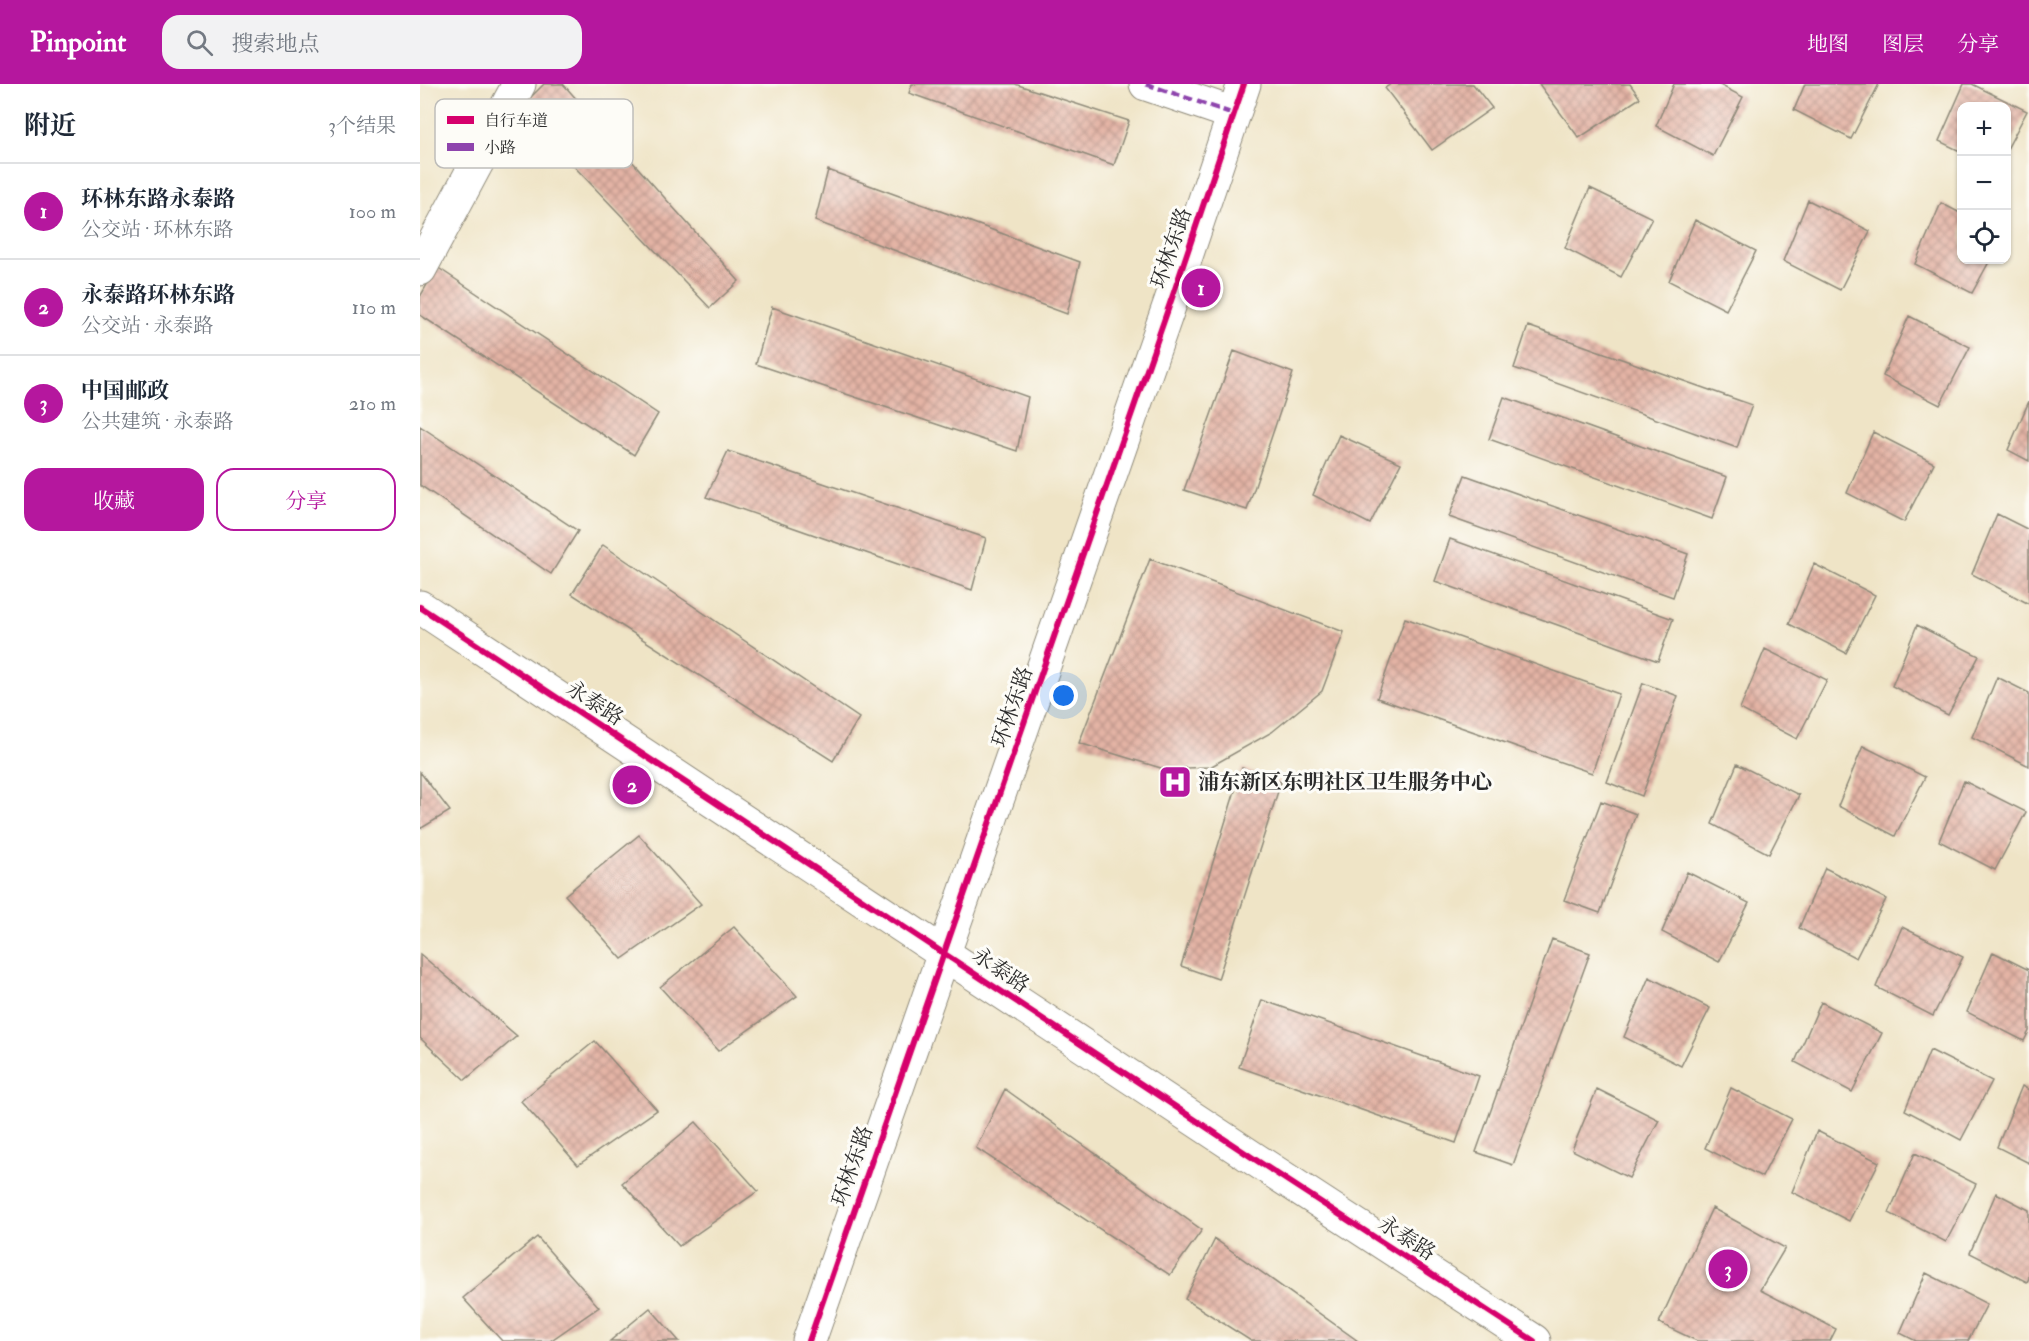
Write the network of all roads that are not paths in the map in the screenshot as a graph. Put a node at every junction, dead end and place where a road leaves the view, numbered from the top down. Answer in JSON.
{"nodes":[{"id":1,"x":519,"y":84,"type":"edge"},
{"id":2,"x":1146,"y":84,"type":"edge"},
{"id":3,"x":1244,"y":84,"type":"edge"},
{"id":4,"x":511,"y":99,"type":"edge"},
{"id":5,"x":1234,"y":114,"type":"junction"},
{"id":6,"x":474,"y":168,"type":"edge"},
{"id":7,"x":420,"y":269,"type":"edge"},
{"id":8,"x":420,"y":607,"type":"edge"},
{"id":9,"x":944,"y":952,"type":"junction"},
{"id":10,"x":809,"y":1341,"type":"edge"},
{"id":11,"x":1534,"y":1341,"type":"edge"}],
"edges":[{"from":1,"to":4,"type":"street"},
{"from":2,"to":5,"type":"street"},
{"from":3,"to":5,"type":"street","name":"环林东路"},
{"from":5,"to":9,"type":"street","name":"环林东路"},
{"from":6,"to":7,"type":"street"},
{"from":8,"to":9,"type":"street","name":"永泰路"},
{"from":9,"to":10,"type":"street","name":"环林东路"},
{"from":9,"to":11,"type":"street","name":"永泰路"}]}
